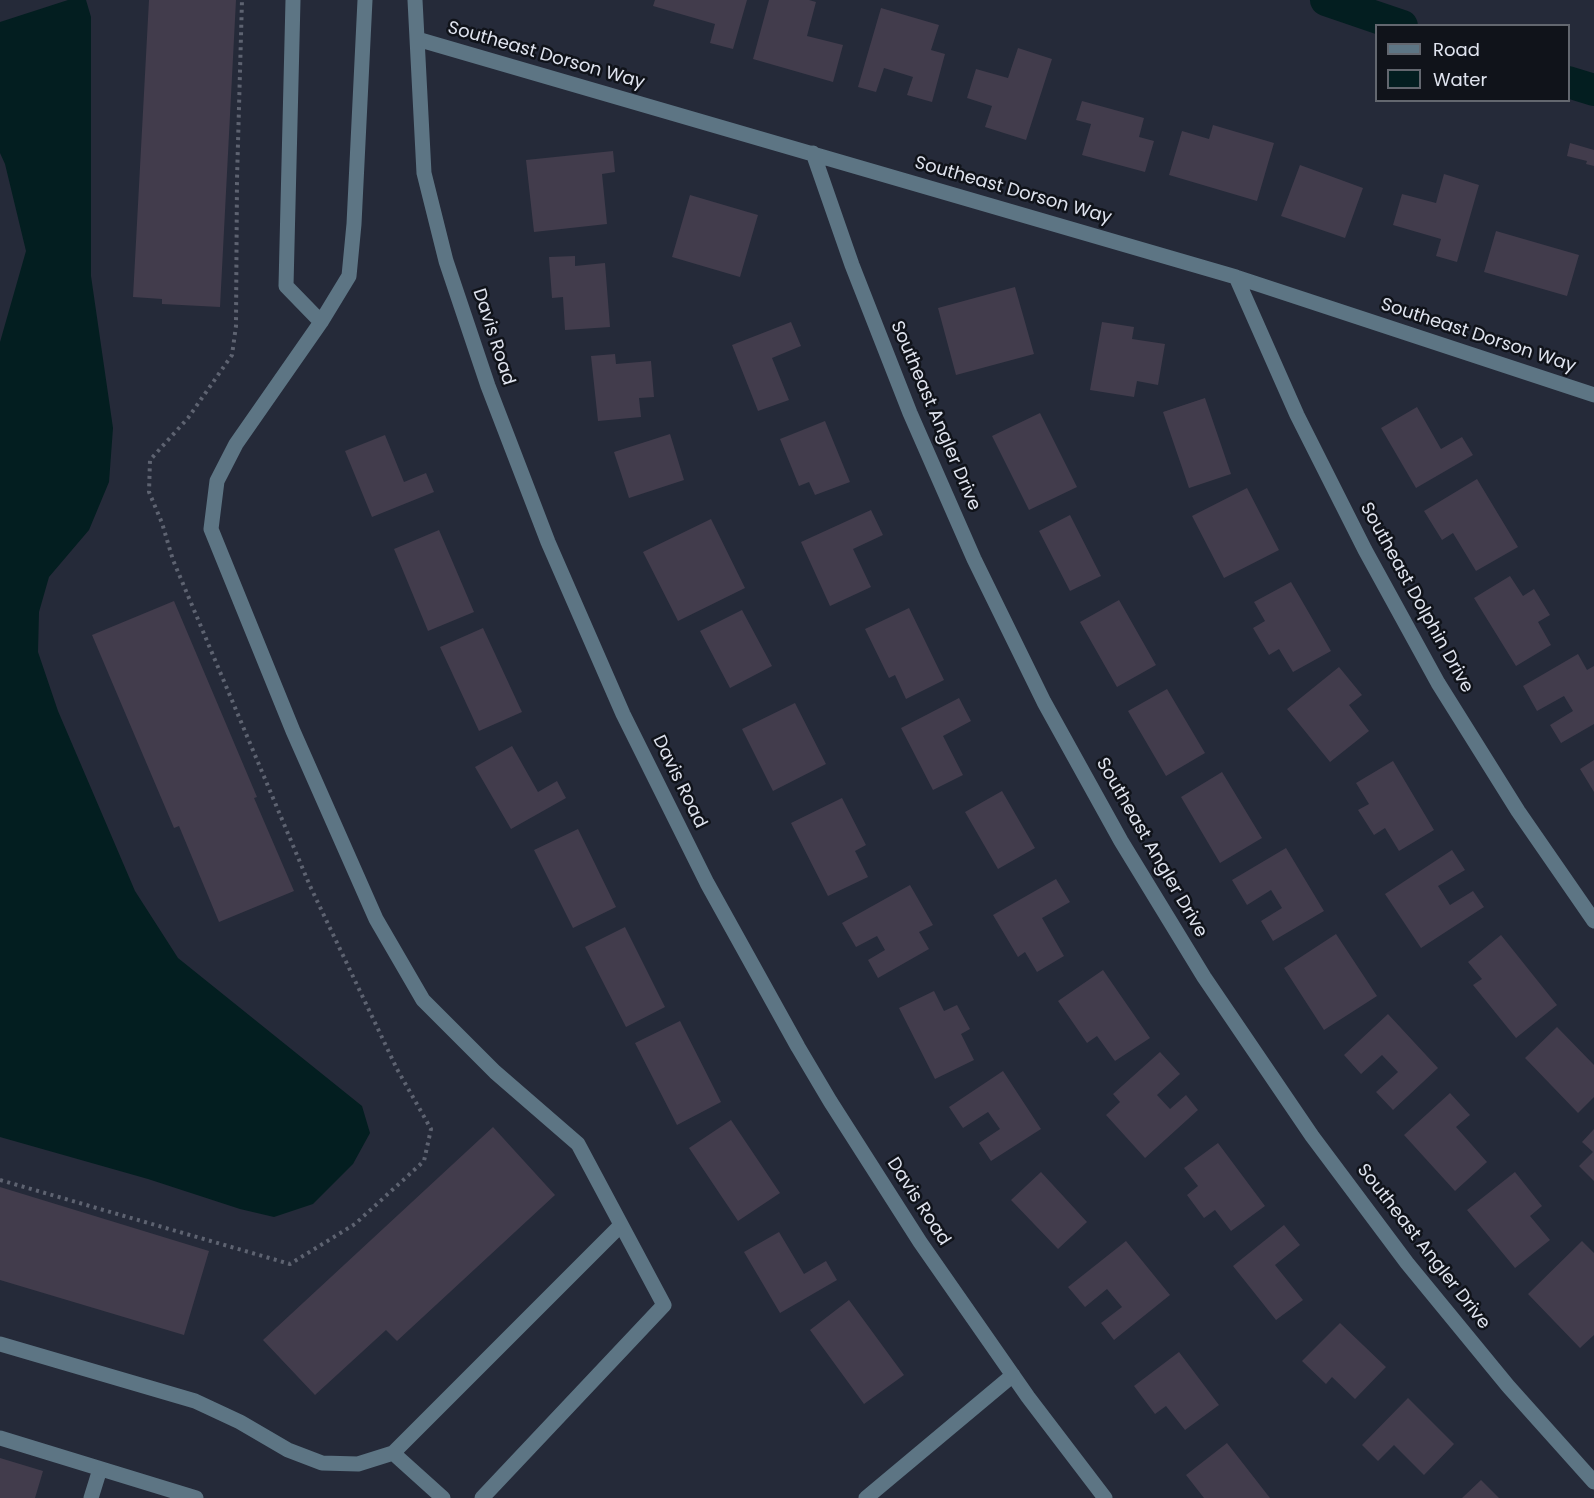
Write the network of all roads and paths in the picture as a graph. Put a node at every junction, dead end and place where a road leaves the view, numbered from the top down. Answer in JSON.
{"nodes":[{"id":1,"x":242,"y":0,"type":"edge"},
{"id":2,"x":293,"y":0,"type":"edge"},
{"id":3,"x":365,"y":0,"type":"edge"},
{"id":4,"x":416,"y":0,"type":"edge"},
{"id":5,"x":417,"y":39,"type":"junction"},
{"id":6,"x":813,"y":153,"type":"junction"},
{"id":7,"x":1236,"y":277,"type":"junction"},
{"id":8,"x":321,"y":322,"type":"junction"},
{"id":9,"x":1594,"y":395,"type":"edge"},
{"id":10,"x":1594,"y":921,"type":"edge"},
{"id":11,"x":0,"y":1180,"type":"edge"},
{"id":12,"x":621,"y":1225,"type":"junction"},
{"id":13,"x":0,"y":1344,"type":"edge"},
{"id":14,"x":1013,"y":1375,"type":"junction"},
{"id":15,"x":0,"y":1438,"type":"edge"},
{"id":16,"x":393,"y":1453,"type":"junction"},
{"id":17,"x":100,"y":1468,"type":"junction"},
{"id":18,"x":1594,"y":1482,"type":"edge"},
{"id":19,"x":178,"y":1495,"type":"edge"},
{"id":20,"x":91,"y":1498,"type":"edge"},
{"id":21,"x":196,"y":1498,"type":"edge"},
{"id":22,"x":443,"y":1498,"type":"edge"},
{"id":23,"x":482,"y":1498,"type":"edge"},
{"id":24,"x":866,"y":1498,"type":"edge"},
{"id":25,"x":1106,"y":1498,"type":"edge"}],
"edges":[{"from":1,"to":11,"type":"path"},
{"from":2,"to":8,"type":"street"},
{"from":3,"to":8,"type":"street"},
{"from":4,"to":5,"type":"street","name":"Davis Road"},
{"from":5,"to":6,"type":"street","name":"Southeast Dorson Way"},
{"from":5,"to":14,"type":"street","name":"Davis Road"},
{"from":6,"to":7,"type":"street","name":"Southeast Dorson Way"},
{"from":6,"to":18,"type":"street","name":"Southeast Angler Drive"},
{"from":7,"to":9,"type":"street","name":"Southeast Dorson Way"},
{"from":7,"to":10,"type":"street","name":"Southeast Dolphin Drive"},
{"from":8,"to":12,"type":"street"},
{"from":12,"to":16,"type":"street"},
{"from":12,"to":23,"type":"street"},
{"from":13,"to":16,"type":"street"},
{"from":14,"to":24,"type":"street"},
{"from":14,"to":25,"type":"street","name":"Davis Road"},
{"from":15,"to":17,"type":"street"},
{"from":16,"to":22,"type":"street"},
{"from":17,"to":19,"type":"street"},
{"from":17,"to":20,"type":"street"},
{"from":19,"to":21,"type":"street"}]}
